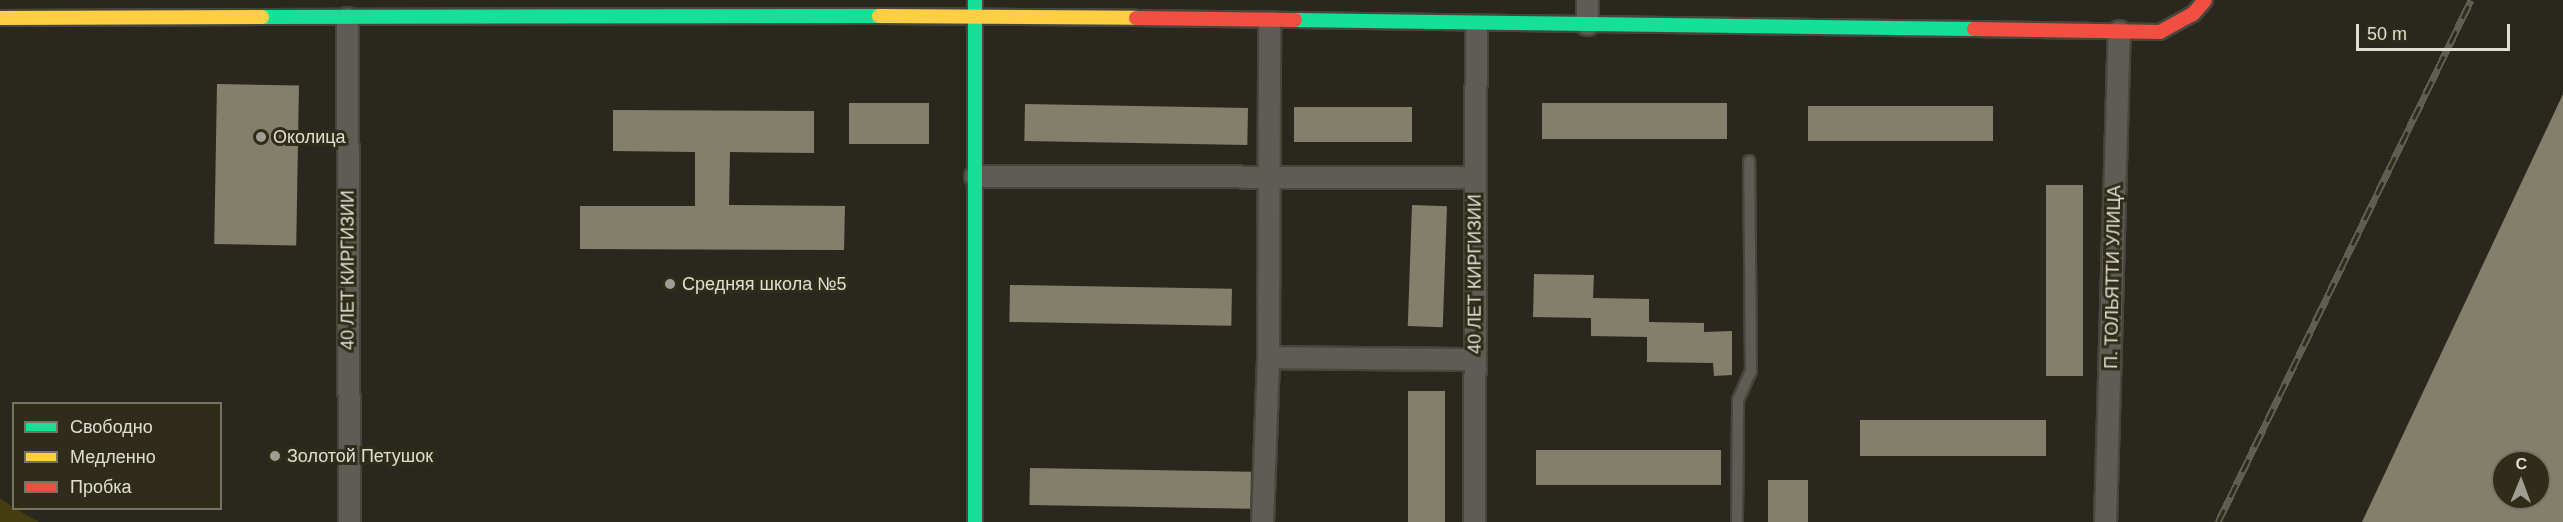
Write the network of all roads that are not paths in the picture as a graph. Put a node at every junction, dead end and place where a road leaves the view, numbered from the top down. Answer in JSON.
{"nodes":[{"id":1,"x":975,"y":0,"type":"edge"},
{"id":2,"x":1587,"y":0,"type":"edge"},
{"id":3,"x":2205,"y":0,"type":"edge"},
{"id":4,"x":126,"y":9,"type":"edge"},
{"id":5,"x":975,"y":16,"type":"junction"},
{"id":6,"x":0,"y":18,"type":"edge"},
{"id":7,"x":347,"y":18,"type":"junction"},
{"id":8,"x":1269,"y":22,"type":"junction"},
{"id":9,"x":1587,"y":24,"type":"junction"},
{"id":10,"x":1476,"y":26,"type":"junction"},
{"id":11,"x":2119,"y":32,"type":"junction"},
{"id":12,"x":1749,"y":161,"type":"dead end"},
{"id":13,"x":975,"y":176,"type":"junction"},
{"id":14,"x":1475,"y":177,"type":"junction"},
{"id":15,"x":1269,"y":178,"type":"junction"},
{"id":16,"x":1268,"y":357,"type":"junction"},
{"id":17,"x":1474,"y":359,"type":"junction"},
{"id":18,"x":349,"y":522,"type":"edge"},
{"id":19,"x":975,"y":522,"type":"edge"},
{"id":20,"x":1262,"y":522,"type":"edge"},
{"id":21,"x":1474,"y":522,"type":"edge"},
{"id":22,"x":1737,"y":522,"type":"edge"},
{"id":23,"x":2105,"y":522,"type":"edge"}],
"edges":[{"from":1,"to":5,"type":"street"},
{"from":2,"to":9,"type":"street"},
{"from":3,"to":11,"type":"street"},
{"from":4,"to":6,"type":"street"},
{"from":4,"to":7,"type":"street"},
{"from":5,"to":7,"type":"street"},
{"from":5,"to":8,"type":"street"},
{"from":5,"to":13,"type":"street"},
{"from":7,"to":18,"type":"street","name":"40 ЛЕТ КИРГИЗИИ"},
{"from":8,"to":10,"type":"street"},
{"from":8,"to":15,"type":"street"},
{"from":9,"to":10,"type":"street"},
{"from":9,"to":11,"type":"street"},
{"from":10,"to":14,"type":"street","name":"40 ЛЕТ КИРГИЗИИ"},
{"from":11,"to":23,"type":"street","name":"П. ТОЛЬЯТТИ УЛИЦА"},
{"from":12,"to":22,"type":"lane"},
{"from":13,"to":15,"type":"street"},
{"from":13,"to":19,"type":"street"},
{"from":14,"to":15,"type":"street"},
{"from":14,"to":17,"type":"street","name":"40 ЛЕТ КИРГИЗИИ"},
{"from":15,"to":16,"type":"street"},
{"from":16,"to":17,"type":"street"},
{"from":16,"to":20,"type":"street"},
{"from":17,"to":21,"type":"street","name":"40 ЛЕТ КИРГИЗИИ"}]}
